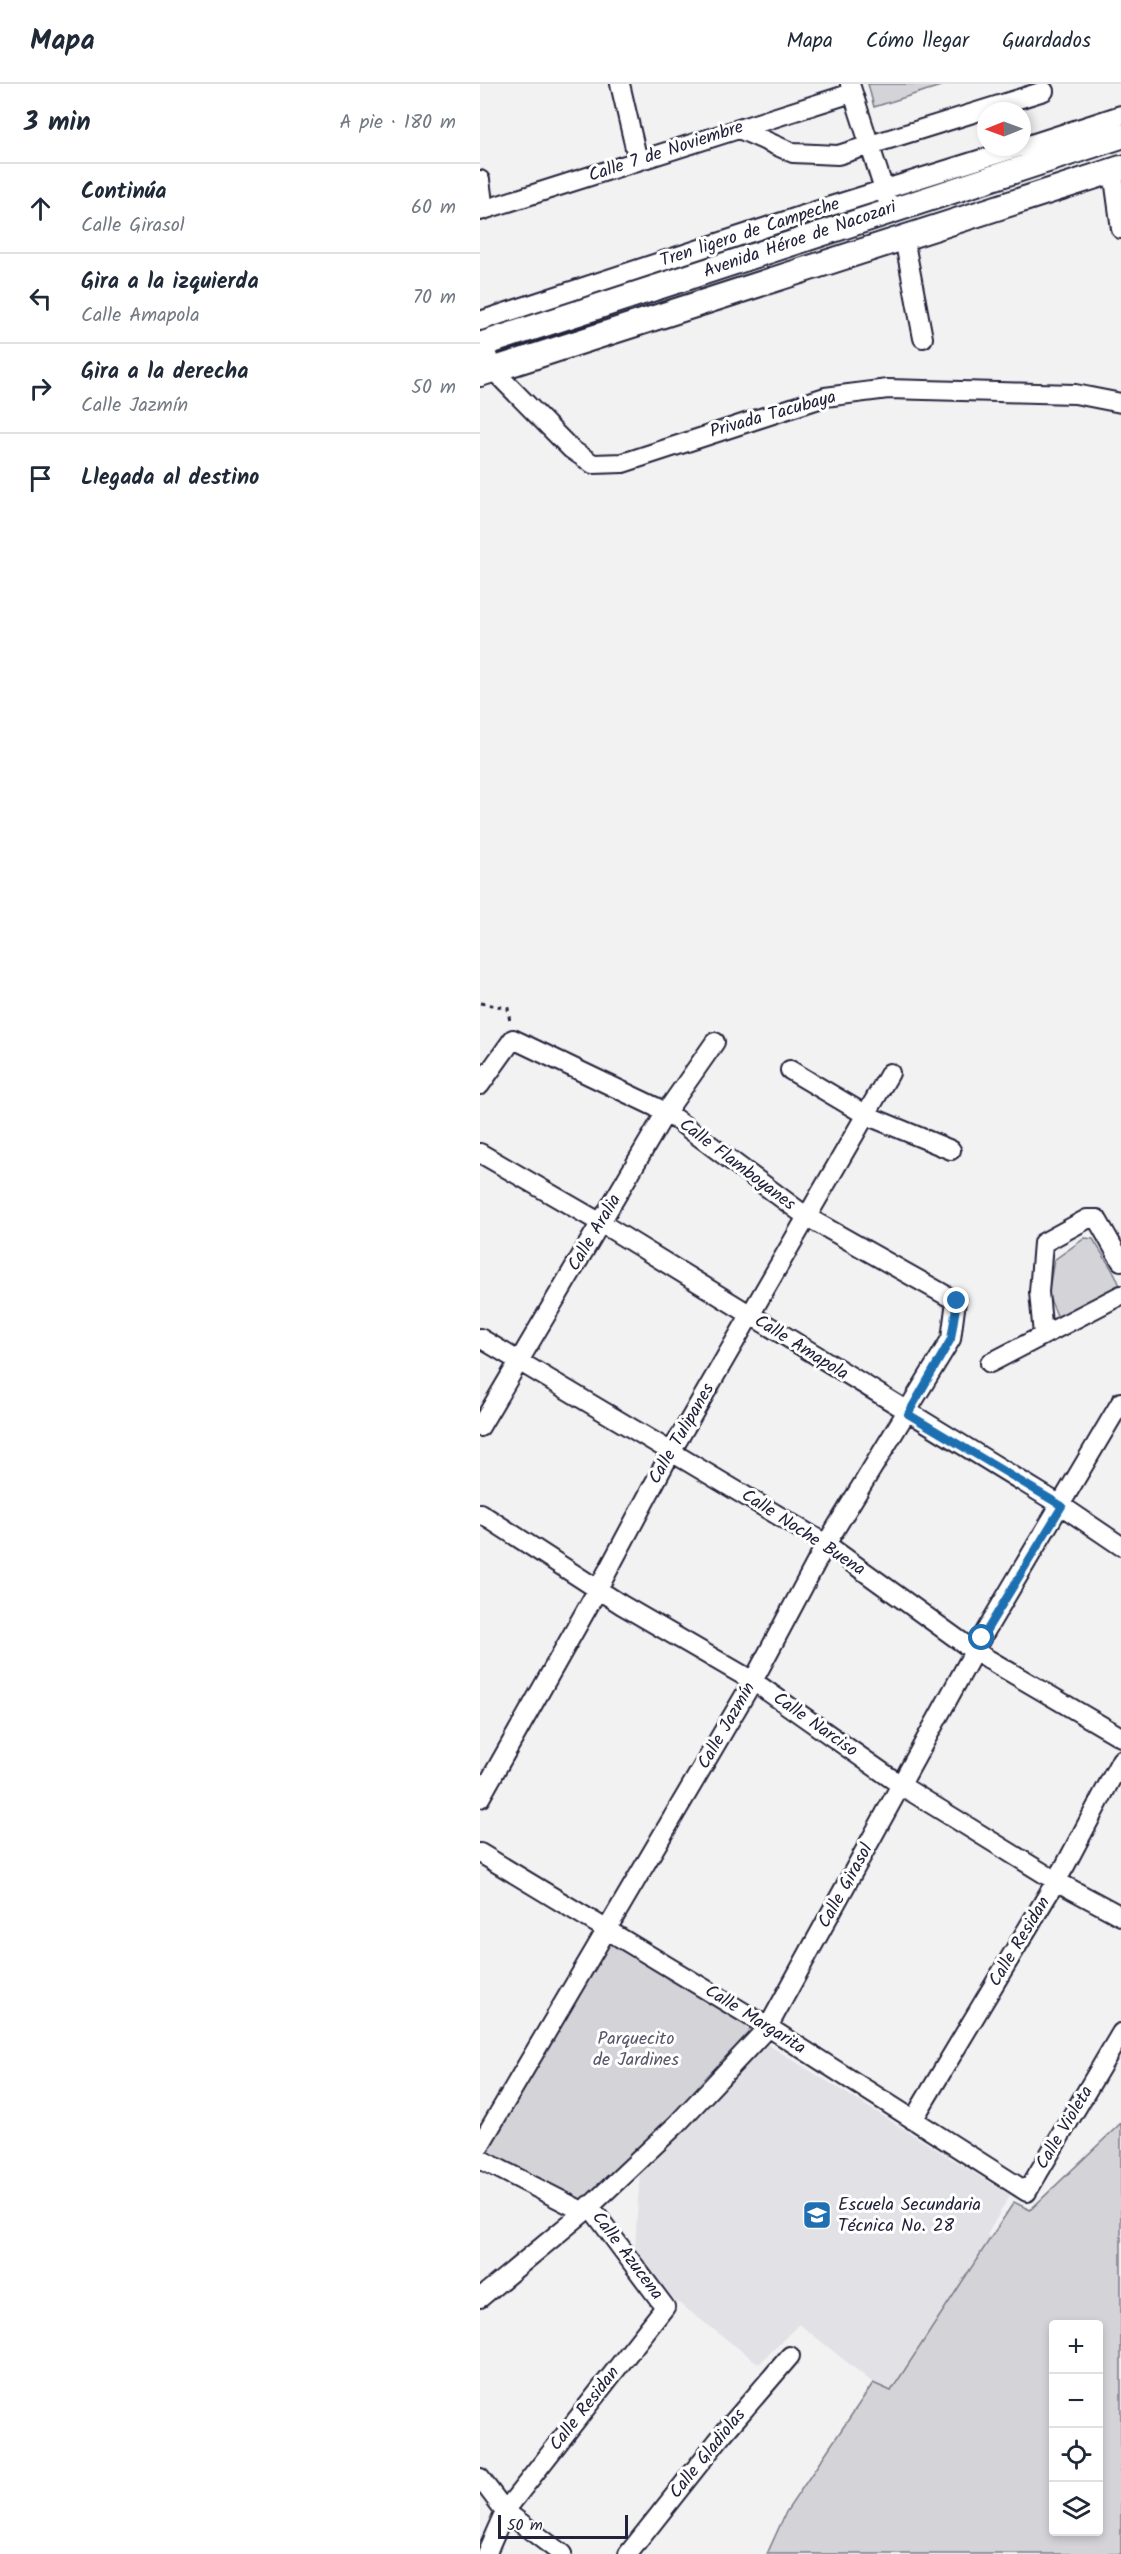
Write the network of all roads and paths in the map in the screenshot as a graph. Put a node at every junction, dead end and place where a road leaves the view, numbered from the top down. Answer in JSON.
{"nodes":[{"id":1,"x":620,"y":84,"type":"edge"},
{"id":2,"x":851,"y":88,"type":"edge"},
{"id":3,"x":1044,"y":91,"type":"dead end"},
{"id":4,"x":1121,"y":115,"type":"edge"},
{"id":5,"x":739,"y":129,"type":"junction"},
{"id":6,"x":1121,"y":135,"type":"edge"},
{"id":7,"x":1031,"y":144,"type":"edge"},
{"id":8,"x":869,"y":147,"type":"junction"},
{"id":9,"x":998,"y":156,"type":"edge"},
{"id":10,"x":638,"y":161,"type":"junction"},
{"id":11,"x":1117,"y":169,"type":"edge"},
{"id":12,"x":480,"y":180,"type":"edge"},
{"id":13,"x":941,"y":193,"type":"junction"},
{"id":14,"x":887,"y":200,"type":"junction"},
{"id":15,"x":482,"y":211,"type":"edge"},
{"id":16,"x":951,"y":223,"type":"junction"},
{"id":17,"x":1121,"y":229,"type":"edge"},
{"id":18,"x":904,"y":238,"type":"junction"},
{"id":19,"x":784,"y":245,"type":"junction"},
{"id":20,"x":793,"y":274,"type":"junction"},
{"id":21,"x":481,"y":337,"type":"edge"},
{"id":22,"x":923,"y":338,"type":"dead end"},
{"id":23,"x":487,"y":372,"type":"edge"},
{"id":24,"x":1121,"y":404,"type":"edge"},
{"id":25,"x":480,"y":1003,"type":"edge"},
{"id":26,"x":513,"y":1039,"type":"junction"},
{"id":27,"x":715,"y":1042,"type":"dead end"},
{"id":28,"x":790,"y":1070,"type":"dead end"},
{"id":29,"x":890,"y":1073,"type":"dead end"},
{"id":30,"x":480,"y":1085,"type":"edge"},
{"id":31,"x":666,"y":1112,"type":"junction"},
{"id":32,"x":866,"y":1115,"type":"junction"},
{"id":33,"x":951,"y":1150,"type":"dead end"},
{"id":34,"x":480,"y":1153,"type":"edge"},
{"id":35,"x":807,"y":1217,"type":"junction"},
{"id":36,"x":601,"y":1223,"type":"junction"},
{"id":37,"x":1121,"y":1262,"type":"edge"},
{"id":38,"x":1121,"y":1295,"type":"edge"},
{"id":39,"x":957,"y":1301,"type":"joint"},
{"id":40,"x":750,"y":1317,"type":"junction"},
{"id":41,"x":1043,"y":1335,"type":"junction"},
{"id":42,"x":480,"y":1338,"type":"edge"},
{"id":43,"x":519,"y":1361,"type":"junction"},
{"id":44,"x":990,"y":1363,"type":"dead end"},
{"id":45,"x":1121,"y":1402,"type":"edge"},
{"id":46,"x":908,"y":1414,"type":"junction"},
{"id":47,"x":480,"y":1427,"type":"edge"},
{"id":48,"x":671,"y":1452,"type":"junction"},
{"id":49,"x":1062,"y":1506,"type":"junction"},
{"id":50,"x":480,"y":1513,"type":"edge"},
{"id":51,"x":826,"y":1544,"type":"junction"},
{"id":52,"x":1121,"y":1546,"type":"edge"},
{"id":53,"x":598,"y":1589,"type":"junction"},
{"id":54,"x":974,"y":1651,"type":"junction"},
{"id":55,"x":753,"y":1681,"type":"junction"},
{"id":56,"x":1121,"y":1737,"type":"edge"},
{"id":57,"x":1121,"y":1761,"type":"edge"},
{"id":58,"x":902,"y":1786,"type":"junction"},
{"id":59,"x":480,"y":1798,"type":"edge"},
{"id":60,"x":480,"y":1853,"type":"edge"},
{"id":61,"x":1056,"y":1881,"type":"junction"},
{"id":62,"x":1121,"y":1916,"type":"edge"},
{"id":63,"x":609,"y":1930,"type":"junction"},
{"id":64,"x":768,"y":2027,"type":"junction"},
{"id":65,"x":1118,"y":2043,"type":"edge"},
{"id":66,"x":914,"y":2120,"type":"junction"},
{"id":67,"x":480,"y":2145,"type":"edge"},
{"id":68,"x":480,"y":2159,"type":"edge"},
{"id":69,"x":1027,"y":2192,"type":"joint"},
{"id":70,"x":586,"y":2209,"type":"junction"},
{"id":71,"x":480,"y":2298,"type":"edge"},
{"id":72,"x":665,"y":2307,"type":"joint"},
{"id":73,"x":790,"y":2356,"type":"dead end"},
{"id":74,"x":480,"y":2478,"type":"edge"},
{"id":75,"x":504,"y":2511,"type":"junction"},
{"id":76,"x":486,"y":2554,"type":"edge"},
{"id":77,"x":562,"y":2554,"type":"edge"},
{"id":78,"x":628,"y":2554,"type":"edge"}],
"edges":[{"from":1,"to":10,"type":"street"},
{"from":2,"to":5,"type":"street","name":"Calle 7 de Noviembre"},
{"from":2,"to":8,"type":"street","name":"Calle 7 de Noviembre"},
{"from":3,"to":8,"type":"street"},
{"from":4,"to":7,"type":"street","name":"Tren ligero de Campeche"},
{"from":5,"to":8,"type":"street"},
{"from":5,"to":10,"type":"street","name":"Calle 7 de Noviembre"},
{"from":6,"to":13,"type":"main road","name":"Avenida Héroe de Nacozari"},
{"from":8,"to":14,"type":"street","name":"Calle 7 de Noviembre"},
{"from":9,"to":14,"type":"street","name":"Tren ligero de Campeche"},
{"from":10,"to":15,"type":"street","name":"Calle 7 de Noviembre"},
{"from":11,"to":16,"type":"main road","name":"Avenida Héroe de Nacozari"},
{"from":11,"to":17,"type":"street"},
{"from":12,"to":15,"type":"street"},
{"from":13,"to":14,"type":"main road","name":"Avenida Héroe de Nacozari"},
{"from":13,"to":16,"type":"main road"},
{"from":14,"to":19,"type":"main road","name":"Avenida Héroe de Nacozari"},
{"from":14,"to":21,"type":"street","name":"Tren ligero de Campeche"},
{"from":16,"to":18,"type":"main road","name":"Avenida Héroe de Nacozari"},
{"from":18,"to":20,"type":"main road","name":"Avenida Héroe de Nacozari"},
{"from":18,"to":22,"type":"street"},
{"from":19,"to":20,"type":"main road"},
{"from":19,"to":21,"type":"main road","name":"Avenida Héroe de Nacozari"},
{"from":20,"to":23,"type":"main road","name":"Avenida Héroe de Nacozari"},
{"from":21,"to":23,"type":"street","name":"Privada Tacubaya"},
{"from":23,"to":24,"type":"street","name":"Privada Tacubaya"},
{"from":25,"to":26,"type":"path"},
{"from":26,"to":30,"type":"street"},
{"from":26,"to":31,"type":"street","name":"Calle Flamboyanes"},
{"from":27,"to":31,"type":"street","name":"Calle Aralia"},
{"from":28,"to":32,"type":"street"},
{"from":29,"to":32,"type":"street","name":"Calle Tulipanes"},
{"from":31,"to":35,"type":"street","name":"Calle Flamboyanes"},
{"from":31,"to":36,"type":"street","name":"Calle Aralia"},
{"from":32,"to":33,"type":"street"},
{"from":32,"to":35,"type":"street","name":"Calle Tulipanes"},
{"from":34,"to":36,"type":"street","name":"Calle Amapola"},
{"from":35,"to":39,"type":"street","name":"Calle Flamboyanes"},
{"from":35,"to":40,"type":"street","name":"Calle Tulipanes"},
{"from":36,"to":40,"type":"street","name":"Calle Amapola"},
{"from":36,"to":43,"type":"street","name":"Calle Aralia"},
{"from":37,"to":41,"type":"street"},
{"from":38,"to":41,"type":"street"},
{"from":39,"to":46,"type":"street","name":"Calle Jazmín"},
{"from":40,"to":46,"type":"street","name":"Calle Amapola"},
{"from":40,"to":48,"type":"street","name":"Calle Tulipanes"},
{"from":41,"to":44,"type":"street"},
{"from":42,"to":43,"type":"street","name":"Calle Noche Buena"},
{"from":43,"to":47,"type":"street","name":"Calle Aralia"},
{"from":43,"to":48,"type":"street","name":"Calle Noche Buena"},
{"from":45,"to":49,"type":"street","name":"Calle Girasol"},
{"from":46,"to":49,"type":"street","name":"Calle Amapola"},
{"from":46,"to":51,"type":"street","name":"Calle Jazmín"},
{"from":48,"to":51,"type":"street","name":"Calle Noche Buena"},
{"from":48,"to":53,"type":"street","name":"Calle Tulipanes"},
{"from":49,"to":52,"type":"street","name":"Calle Amapola"},
{"from":49,"to":54,"type":"street","name":"Calle Girasol"},
{"from":50,"to":53,"type":"street","name":"Calle Narciso"},
{"from":51,"to":54,"type":"street","name":"Calle Noche Buena"},
{"from":51,"to":55,"type":"street","name":"Calle Jazmín"},
{"from":53,"to":55,"type":"street","name":"Calle Narciso"},
{"from":53,"to":59,"type":"street","name":"Calle Tulipanes"},
{"from":54,"to":56,"type":"street","name":"Calle Noche Buena"},
{"from":54,"to":58,"type":"street","name":"Calle Girasol"},
{"from":55,"to":58,"type":"street","name":"Calle Narciso"},
{"from":55,"to":63,"type":"street","name":"Calle Jazmín"},
{"from":57,"to":61,"type":"street","name":"Calle Residan"},
{"from":58,"to":61,"type":"street","name":"Calle Narciso"},
{"from":58,"to":64,"type":"street","name":"Calle Girasol"},
{"from":60,"to":63,"type":"street","name":"Calle Margarita"},
{"from":61,"to":62,"type":"street","name":"Calle Narciso"},
{"from":61,"to":66,"type":"street","name":"Calle Residan"},
{"from":63,"to":64,"type":"street","name":"Calle Margarita"},
{"from":63,"to":67,"type":"street","name":"Calle Jazmín"},
{"from":64,"to":66,"type":"street","name":"Calle Margarita"},
{"from":64,"to":70,"type":"street","name":"Calle Girasol"},
{"from":65,"to":69,"type":"street","name":"Calle Violeta"},
{"from":66,"to":69,"type":"street","name":"Calle Margarita"},
{"from":68,"to":70,"type":"street","name":"Calle Azucena"},
{"from":70,"to":71,"type":"street","name":"Calle Girasol"},
{"from":70,"to":72,"type":"street","name":"Calle Azucena"},
{"from":72,"to":75,"type":"street","name":"Calle Residan"},
{"from":73,"to":78,"type":"street","name":"Calle Gladiolas"},
{"from":74,"to":75,"type":"street"},
{"from":75,"to":76,"type":"street","name":"Calle Residan"},
{"from":75,"to":77,"type":"street"}]}
